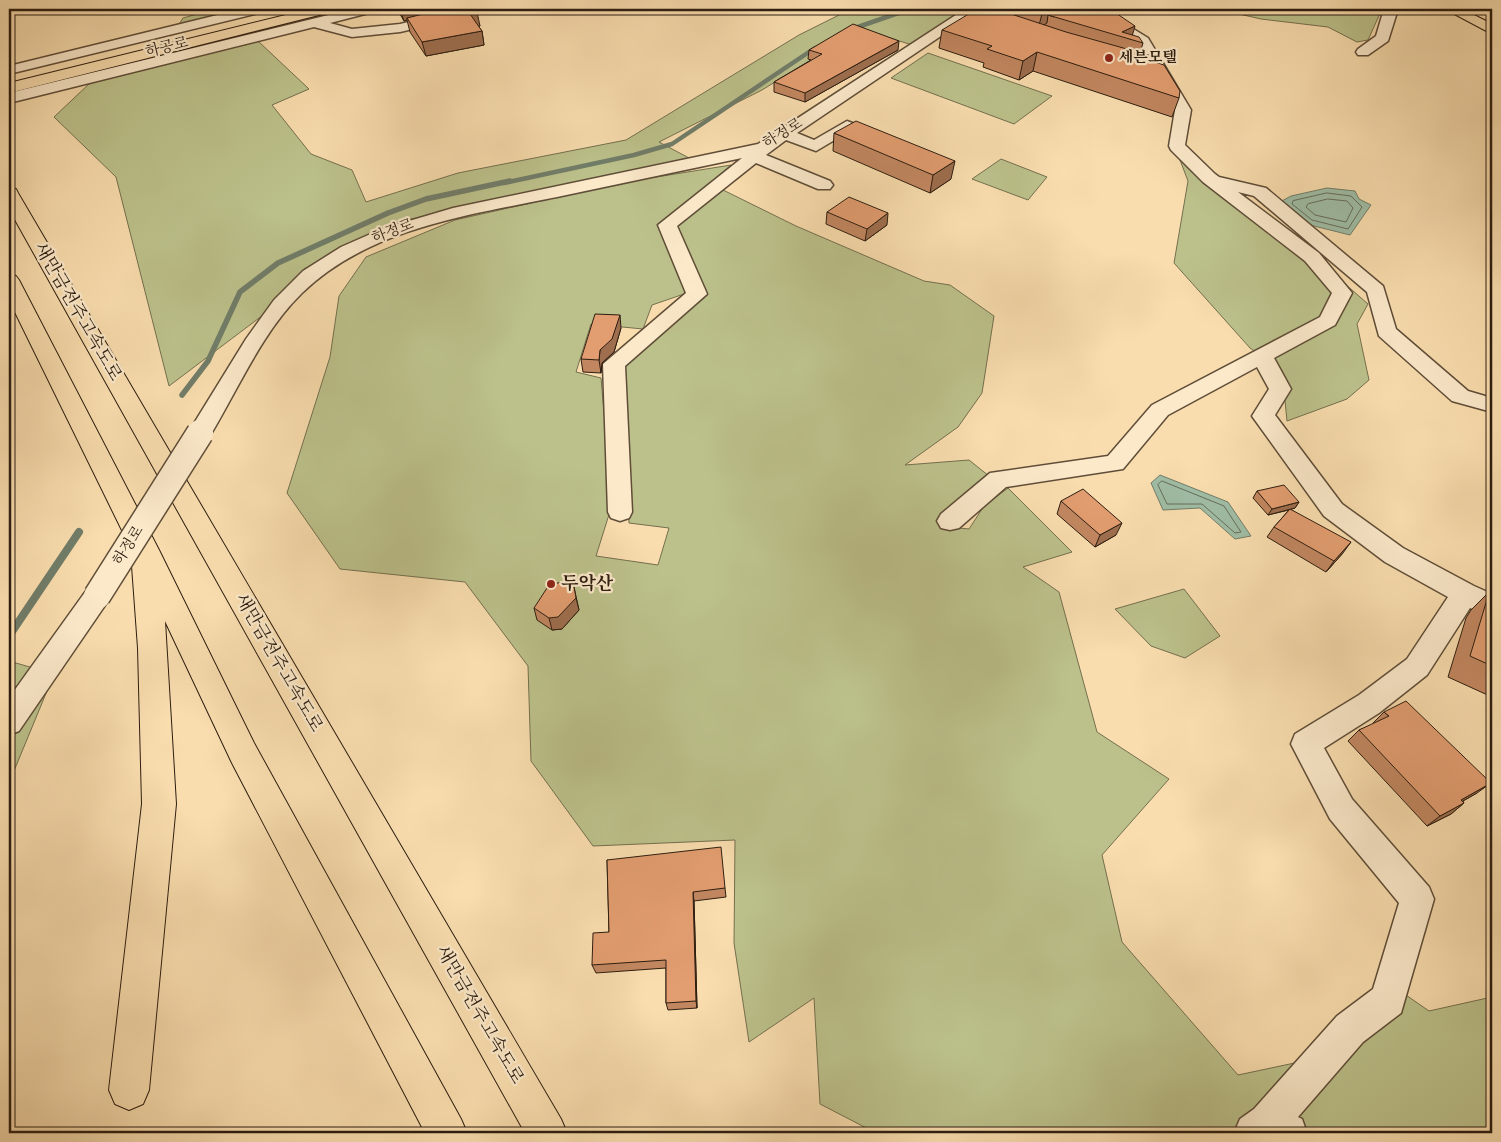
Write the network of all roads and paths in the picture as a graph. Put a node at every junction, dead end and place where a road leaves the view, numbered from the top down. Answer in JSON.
{"nodes":[{"id":1,"x":258,"y":9,"type":"edge"},
{"id":2,"x":295,"y":9,"type":"edge"},
{"id":3,"x":326,"y":9,"type":"edge"},
{"id":4,"x":368,"y":9,"type":"edge"},
{"id":5,"x":1102,"y":9,"type":"edge"},
{"id":6,"x":1391,"y":9,"type":"edge"},
{"id":7,"x":1452,"y":9,"type":"edge"},
{"id":8,"x":1468,"y":9,"type":"edge"},
{"id":9,"x":178,"y":13,"type":"dead end"},
{"id":10,"x":976,"y":13,"type":"edge"},
{"id":11,"x":1492,"y":21,"type":"edge"},
{"id":12,"x":425,"y":22,"type":"edge"},
{"id":13,"x":313,"y":23,"type":"junction"},
{"id":14,"x":1492,"y":30,"type":"edge"},
{"id":15,"x":160,"y":33,"type":"junction"},
{"id":16,"x":1363,"y":52,"type":"dead end"},
{"id":17,"x":19,"y":78,"type":"edge"},
{"id":18,"x":9,"y":88,"type":"edge"},
{"id":19,"x":9,"y":98,"type":"edge"},
{"id":20,"x":815,"y":114,"type":"junction"},
{"id":21,"x":847,"y":126,"type":"junction"},
{"id":22,"x":784,"y":134,"type":"junction"},
{"id":23,"x":884,"y":141,"type":"edge"},
{"id":24,"x":758,"y":152,"type":"junction"},
{"id":25,"x":1209,"y":178,"type":"junction"},
{"id":26,"x":824,"y":185,"type":"dead end"},
{"id":27,"x":9,"y":193,"type":"edge"},
{"id":28,"x":9,"y":280,"type":"edge"},
{"id":29,"x":1263,"y":358,"type":"junction"},
{"id":30,"x":1492,"y":405,"type":"edge"},
{"id":31,"x":620,"y":512,"type":"dead end"},
{"id":32,"x":950,"y":521,"type":"dead end"},
{"id":33,"x":145,"y":550,"type":"junction"},
{"id":34,"x":1478,"y":600,"type":"edge"},
{"id":35,"x":9,"y":722,"type":"edge"},
{"id":36,"x":129,"y":1090,"type":"dead end"},
{"id":37,"x":1270,"y":1130,"type":"edge"},
{"id":38,"x":447,"y":1133,"type":"edge"},
{"id":39,"x":547,"y":1133,"type":"edge"}],
"edges":[{"from":1,"to":15,"type":"street"},
{"from":2,"to":17,"type":"main road","name":"하공로"},
{"from":3,"to":17,"type":"main road","name":"하공로"},
{"from":4,"to":13,"type":"street"},
{"from":5,"to":25,"type":"street"},
{"from":6,"to":16,"type":"street"},
{"from":7,"to":14,"type":"main road"},
{"from":8,"to":11,"type":"main road"},
{"from":9,"to":15,"type":"street"},
{"from":10,"to":20,"type":"street","name":"하정로"},
{"from":12,"to":13,"type":"street"},
{"from":13,"to":17,"type":"street"},
{"from":15,"to":17,"type":"street"},
{"from":17,"to":18,"type":"main road","name":"하공로"},
{"from":17,"to":19,"type":"street"},
{"from":20,"to":21,"type":"street"},
{"from":20,"to":22,"type":"street","name":"하정로"},
{"from":21,"to":22,"type":"street"},
{"from":21,"to":23,"type":"street"},
{"from":22,"to":24,"type":"street","name":"하정로"},
{"from":24,"to":26,"type":"street"},
{"from":24,"to":31,"type":"street"},
{"from":24,"to":35,"type":"street","name":"하정로","bridge":true},
{"from":25,"to":29,"type":"street"},
{"from":25,"to":30,"type":"street"},
{"from":27,"to":39,"type":"main road","name":"새만금전주고속도로"},
{"from":28,"to":33,"type":"main road"},
{"from":29,"to":32,"type":"street"},
{"from":29,"to":34,"type":"street"},
{"from":33,"to":36,"type":"main road"},
{"from":33,"to":38,"type":"main road"},
{"from":34,"to":37,"type":"street"}]}
